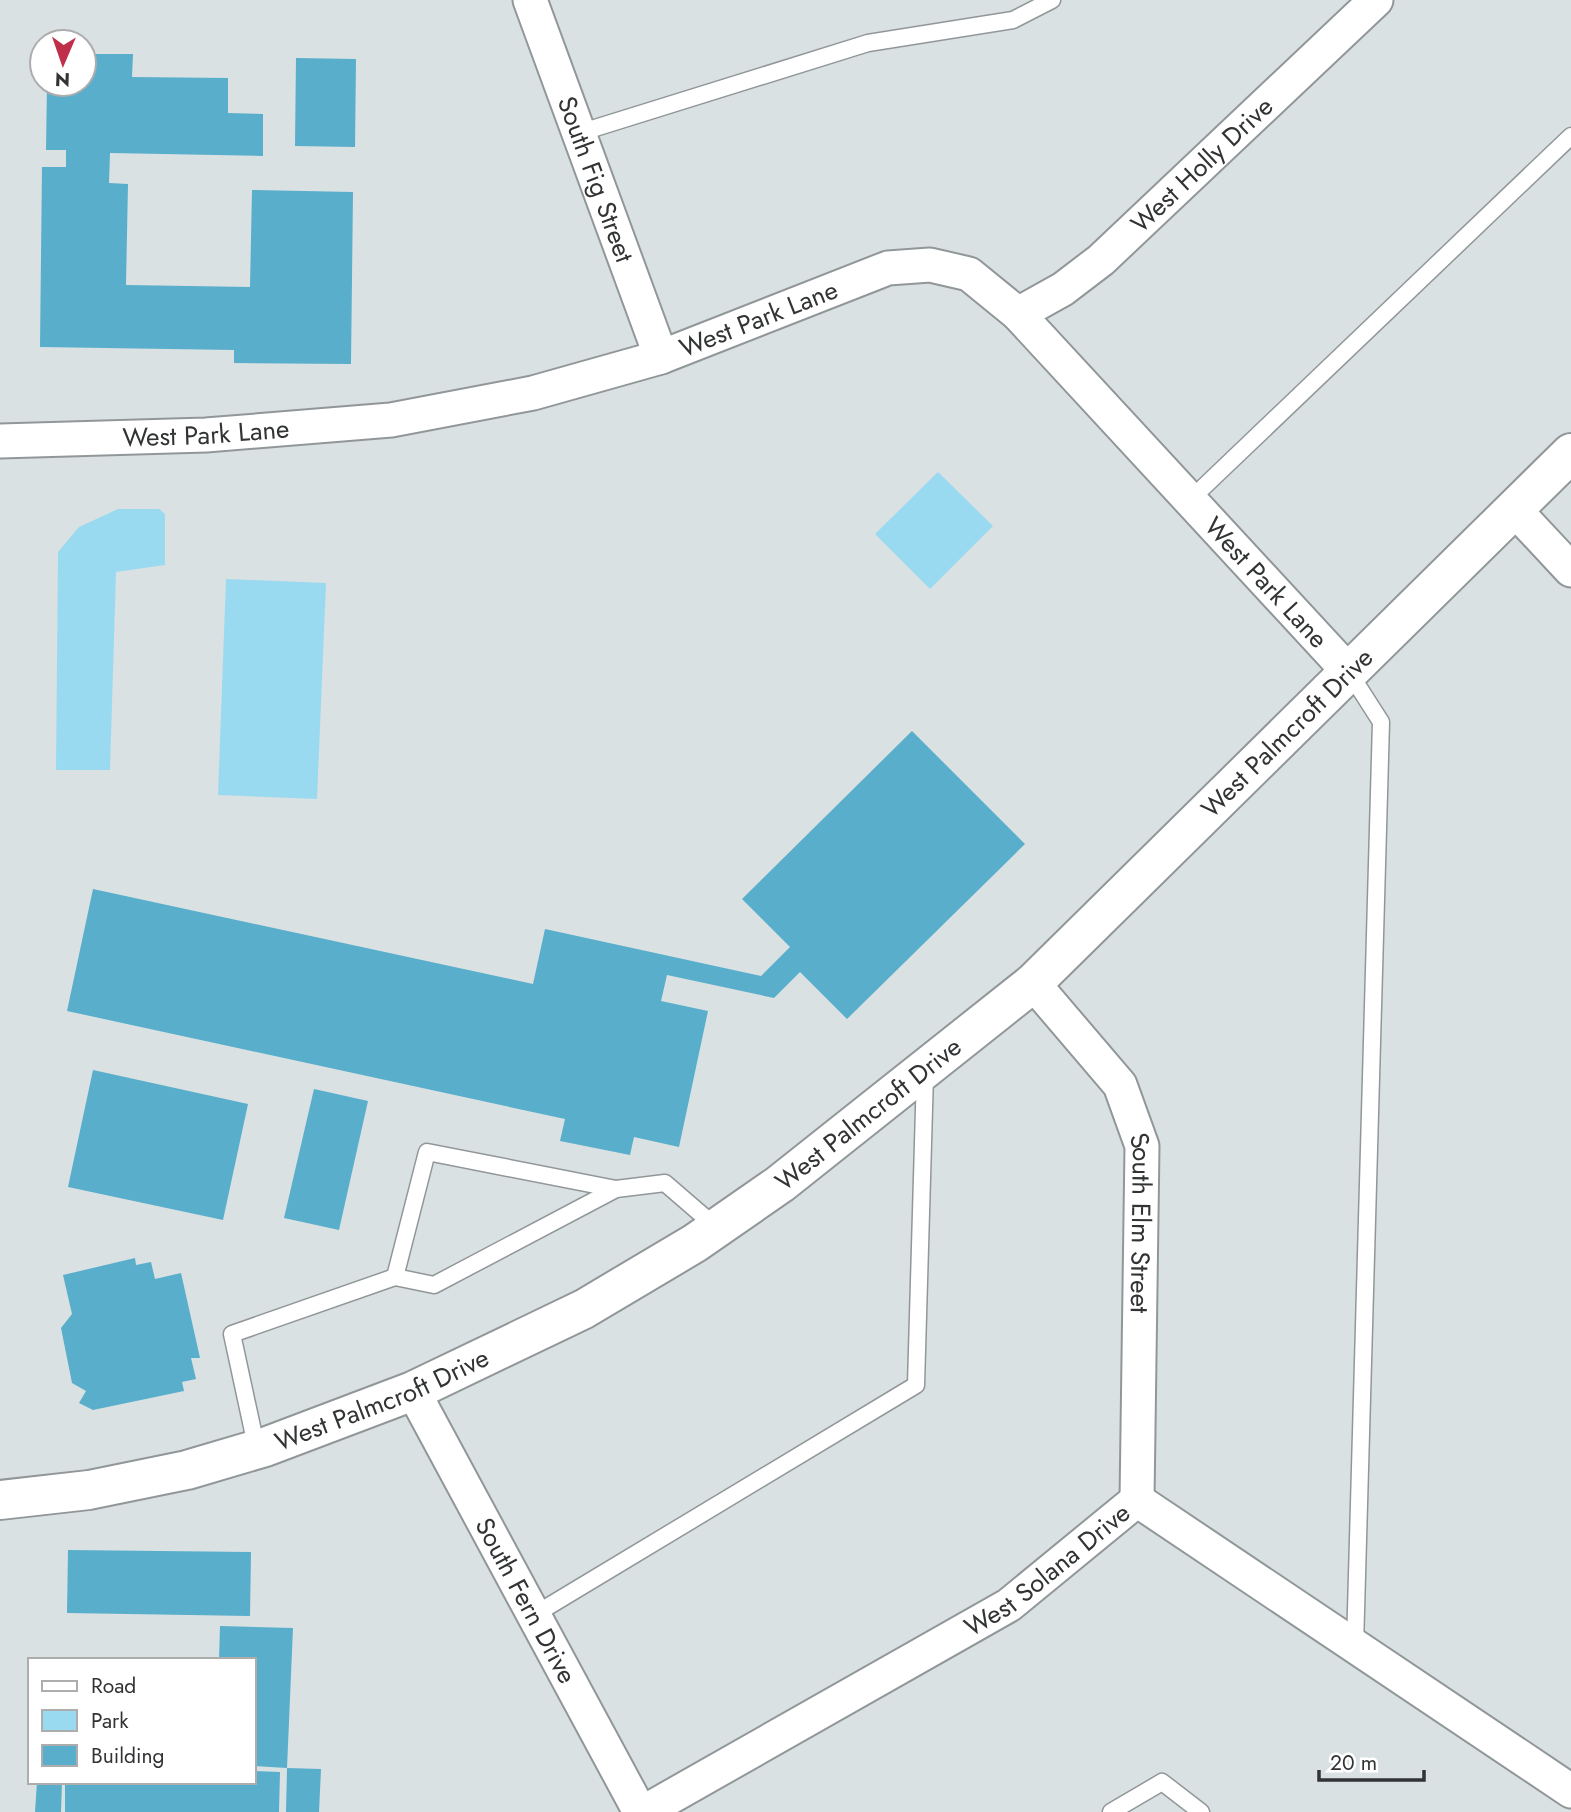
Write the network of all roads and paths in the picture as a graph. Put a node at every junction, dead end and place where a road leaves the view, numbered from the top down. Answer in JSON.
{"nodes":[{"id":1,"x":530,"y":0,"type":"edge"},
{"id":2,"x":1052,"y":0,"type":"edge"},
{"id":3,"x":1376,"y":0,"type":"edge"},
{"id":4,"x":579,"y":133,"type":"junction"},
{"id":5,"x":1571,"y":136,"type":"edge"},
{"id":6,"x":1018,"y":314,"type":"junction"},
{"id":7,"x":661,"y":356,"type":"junction"},
{"id":8,"x":0,"y":441,"type":"edge"},
{"id":9,"x":1571,"y":453,"type":"edge"},
{"id":10,"x":1191,"y":499,"type":"junction"},
{"id":11,"x":1514,"y":509,"type":"junction"},
{"id":12,"x":1571,"y":569,"type":"edge"},
{"id":13,"x":1349,"y":672,"type":"junction"},
{"id":14,"x":1033,"y":983,"type":"junction"},
{"id":15,"x":925,"y":1067,"type":"junction"},
{"id":16,"x":616,"y":1189,"type":"junction"},
{"id":17,"x":716,"y":1227,"type":"junction"},
{"id":18,"x":395,"y":1277,"type":"junction"},
{"id":19,"x":413,"y":1391,"type":"junction"},
{"id":20,"x":257,"y":1450,"type":"junction"},
{"id":21,"x":0,"y":1500,"type":"edge"},
{"id":22,"x":1137,"y":1500,"type":"junction"},
{"id":23,"x":534,"y":1615,"type":"junction"},
{"id":24,"x":1355,"y":1646,"type":"junction"},
{"id":25,"x":1571,"y":1791,"type":"edge"},
{"id":26,"x":642,"y":1812,"type":"edge"},
{"id":27,"x":1111,"y":1812,"type":"edge"},
{"id":28,"x":1201,"y":1812,"type":"edge"}],
"edges":[{"from":1,"to":4,"type":"street","name":"South Fig Street"},
{"from":2,"to":4,"type":"lane"},
{"from":3,"to":6,"type":"street","name":"West Holly Drive"},
{"from":4,"to":7,"type":"street","name":"South Fig Street"},
{"from":5,"to":10,"type":"lane"},
{"from":6,"to":7,"type":"street","name":"West Park Lane"},
{"from":6,"to":10,"type":"street","name":"West Park Lane"},
{"from":7,"to":8,"type":"street","name":"West Park Lane"},
{"from":9,"to":11,"type":"street","name":"West Palmcroft Drive"},
{"from":10,"to":13,"type":"street","name":"West Park Lane"},
{"from":11,"to":12,"type":"street"},
{"from":11,"to":13,"type":"street","name":"West Palmcroft Drive"},
{"from":13,"to":14,"type":"street","name":"West Palmcroft Drive"},
{"from":13,"to":24,"type":"lane"},
{"from":14,"to":15,"type":"street","name":"West Palmcroft Drive"},
{"from":14,"to":22,"type":"street","name":"South Elm Street"},
{"from":15,"to":17,"type":"street","name":"West Palmcroft Drive"},
{"from":15,"to":23,"type":"lane"},
{"from":16,"to":17,"type":"lane"},
{"from":16,"to":18,"type":"lane"},
{"from":16,"to":18,"type":"lane"},
{"from":17,"to":19,"type":"street","name":"West Palmcroft Drive"},
{"from":18,"to":20,"type":"lane"},
{"from":19,"to":20,"type":"street","name":"West Palmcroft Drive"},
{"from":19,"to":23,"type":"street","name":"South Fern Drive"},
{"from":20,"to":21,"type":"street","name":"West Palmcroft Drive"},
{"from":22,"to":24,"type":"street","name":"West Solana Drive"},
{"from":22,"to":26,"type":"street","name":"West Solana Drive"},
{"from":23,"to":26,"type":"street","name":"South Fern Drive"},
{"from":24,"to":25,"type":"street","name":"West Solana Drive"},
{"from":27,"to":28,"type":"lane"}]}
